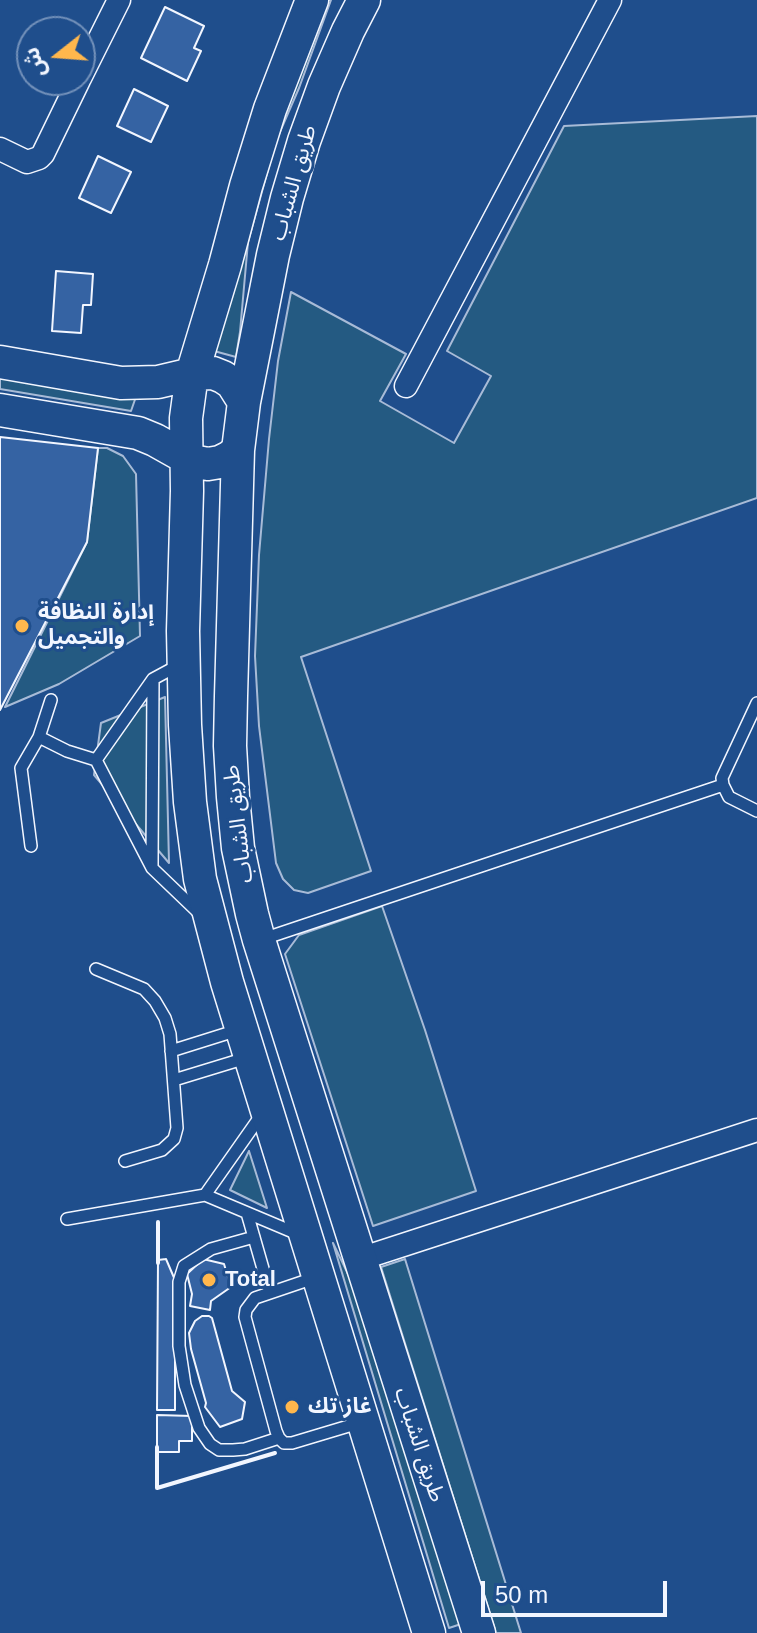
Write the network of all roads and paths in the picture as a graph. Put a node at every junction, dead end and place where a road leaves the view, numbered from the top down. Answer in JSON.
{"nodes":[{"id":1,"x":119,"y":0,"type":"edge"},
{"id":2,"x":312,"y":0,"type":"edge"},
{"id":3,"x":364,"y":0,"type":"edge"},
{"id":4,"x":610,"y":0,"type":"edge"},
{"id":5,"x":96,"y":47,"type":"edge"},
{"id":6,"x":72,"y":96,"type":"edge"},
{"id":7,"x":0,"y":149,"type":"edge"},
{"id":8,"x":14,"y":364,"type":"edge"},
{"id":9,"x":192,"y":374,"type":"junction"},
{"id":10,"x":406,"y":386,"type":"dead end"},
{"id":11,"x":244,"y":402,"type":"junction"},
{"id":12,"x":9,"y":411,"type":"edge"},
{"id":13,"x":238,"y":450,"type":"junction"},
{"id":14,"x":187,"y":458,"type":"junction"},
{"id":15,"x":183,"y":662,"type":"junction"},
{"id":16,"x":153,"y":679,"type":"junction"},
{"id":17,"x":51,"y":700,"type":"dead end"},
{"id":18,"x":757,"y":703,"type":"edge"},
{"id":19,"x":39,"y":737,"type":"junction"},
{"id":20,"x":96,"y":760,"type":"junction"},
{"id":21,"x":723,"y":785,"type":"junction"},
{"id":22,"x":757,"y":811,"type":"edge"},
{"id":23,"x":31,"y":846,"type":"dead end"},
{"id":24,"x":152,"y":868,"type":"junction"},
{"id":25,"x":213,"y":925,"type":"junction"},
{"id":26,"x":255,"y":927,"type":"junction"},
{"id":27,"x":96,"y":969,"type":"dead end"},
{"id":28,"x":246,"y":1043,"type":"junction"},
{"id":29,"x":171,"y":1051,"type":"junction"},
{"id":30,"x":174,"y":1080,"type":"junction"},
{"id":31,"x":266,"y":1107,"type":"junction"},
{"id":32,"x":757,"y":1130,"type":"edge"},
{"id":33,"x":125,"y":1161,"type":"dead end"},
{"id":34,"x":205,"y":1195,"type":"junction"},
{"id":35,"x":247,"y":1213,"type":"junction"},
{"id":36,"x":67,"y":1219,"type":"dead end"},
{"id":37,"x":254,"y":1237,"type":"junction"},
{"id":38,"x":306,"y":1238,"type":"junction"},
{"id":39,"x":360,"y":1259,"type":"junction"},
{"id":40,"x":319,"y":1276,"type":"junction"},
{"id":41,"x":270,"y":1293,"type":"junction"},
{"id":42,"x":363,"y":1421,"type":"junction"},
{"id":43,"x":279,"y":1438,"type":"junction"},
{"id":44,"x":429,"y":1633,"type":"edge"},
{"id":45,"x":479,"y":1633,"type":"edge"}],
"edges":[{"from":1,"to":5,"type":"street"},
{"from":2,"to":9,"type":"main road","name":"طريق الشباب"},
{"from":3,"to":11,"type":"main road","name":"طريق الشباب"},
{"from":4,"to":10,"type":"street"},
{"from":6,"to":7,"type":"street"},
{"from":8,"to":9,"type":"main road"},
{"from":8,"to":12,"type":"main road"},
{"from":9,"to":11,"type":"main road"},
{"from":9,"to":14,"type":"main road","name":"طريق الشباب"},
{"from":11,"to":13,"type":"main road","name":"طريق الشباب"},
{"from":12,"to":14,"type":"main road"},
{"from":13,"to":14,"type":"main road"},
{"from":13,"to":26,"type":"main road","name":"طريق الشباب"},
{"from":14,"to":15,"type":"main road","name":"طريق الشباب"},
{"from":15,"to":16,"type":"lane"},
{"from":15,"to":25,"type":"main road","name":"طريق الشباب"},
{"from":16,"to":20,"type":"lane"},
{"from":16,"to":24,"type":"lane"},
{"from":17,"to":19,"type":"lane"},
{"from":18,"to":21,"type":"lane"},
{"from":19,"to":20,"type":"lane"},
{"from":19,"to":23,"type":"lane"},
{"from":20,"to":24,"type":"lane"},
{"from":21,"to":22,"type":"lane"},
{"from":21,"to":26,"type":"lane"},
{"from":24,"to":25,"type":"lane"},
{"from":25,"to":26,"type":"main road"},
{"from":25,"to":28,"type":"main road","name":"طريق الشباب"},
{"from":26,"to":39,"type":"main road","name":"طريق الشباب"},
{"from":27,"to":29,"type":"lane"},
{"from":28,"to":29,"type":"lane"},
{"from":28,"to":30,"type":"lane"},
{"from":28,"to":31,"type":"main road","name":"طريق الشباب"},
{"from":29,"to":30,"type":"lane"},
{"from":30,"to":33,"type":"lane"},
{"from":31,"to":34,"type":"lane"},
{"from":31,"to":38,"type":"main road","name":"طريق الشباب"},
{"from":32,"to":39,"type":"street"},
{"from":34,"to":35,"type":"lane"},
{"from":34,"to":36,"type":"lane"},
{"from":35,"to":37,"type":"lane"},
{"from":35,"to":38,"type":"lane"},
{"from":37,"to":41,"type":"lane"},
{"from":37,"to":43,"type":"lane"},
{"from":38,"to":40,"type":"main road","name":"طريق الشباب"},
{"from":39,"to":45,"type":"main road","name":"طريق الشباب"},
{"from":40,"to":41,"type":"lane"},
{"from":40,"to":42,"type":"main road","name":"طريق الشباب"},
{"from":41,"to":43,"type":"lane"},
{"from":42,"to":43,"type":"lane"},
{"from":42,"to":44,"type":"main road","name":"طريق الشباب"}]}
